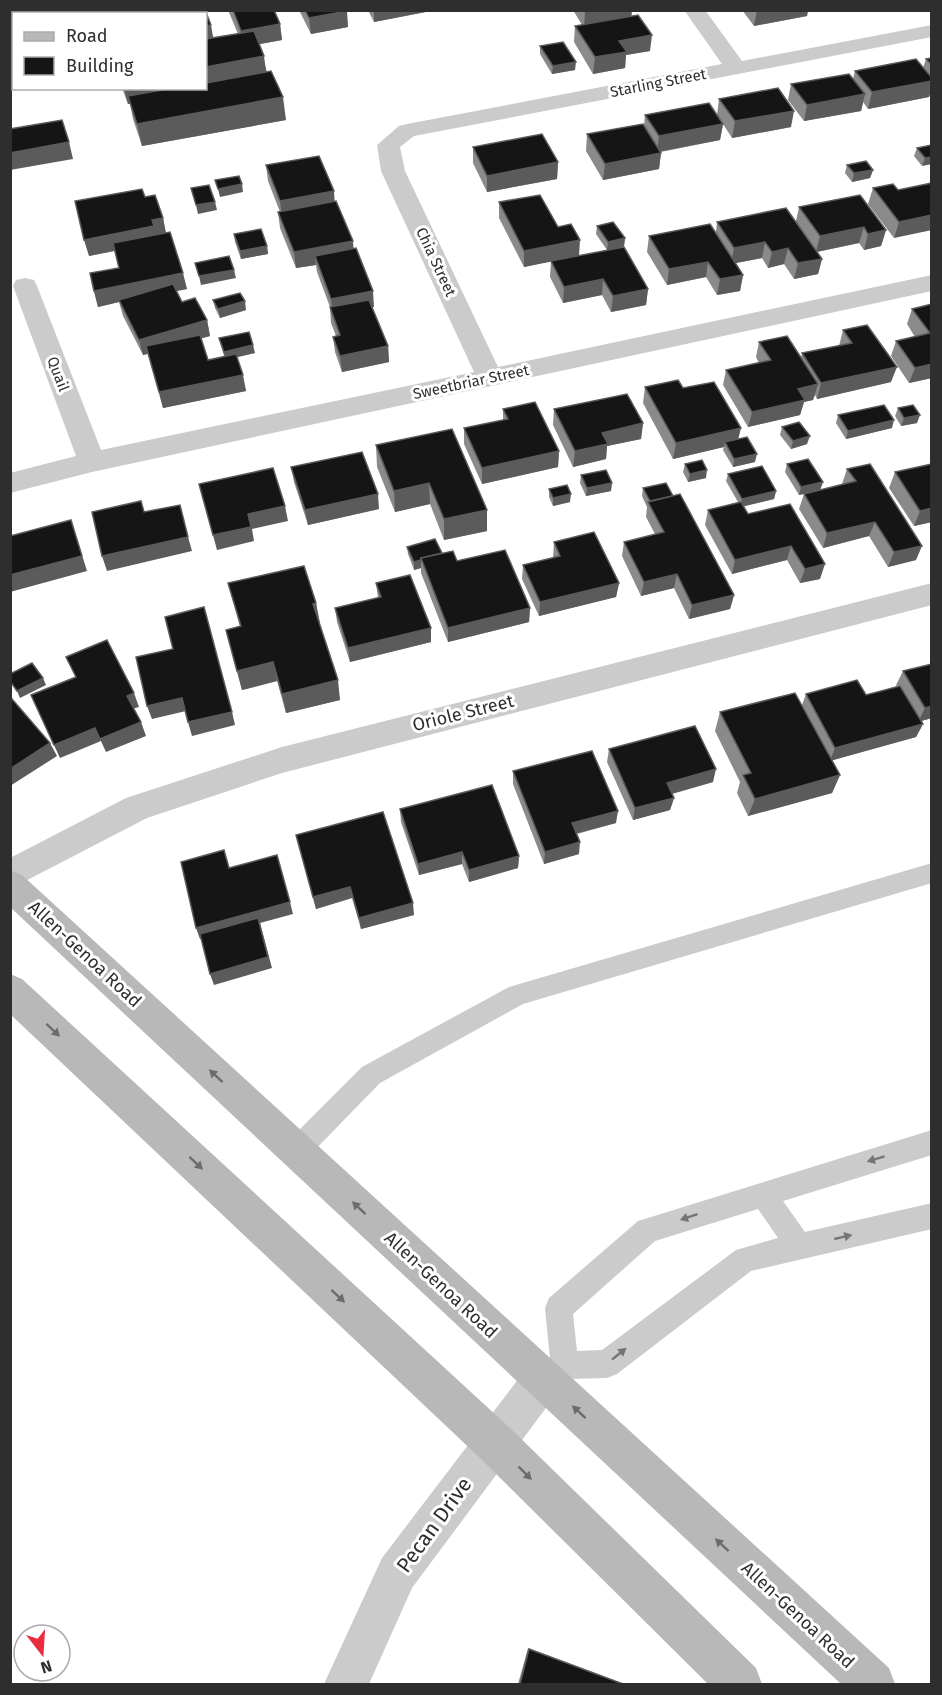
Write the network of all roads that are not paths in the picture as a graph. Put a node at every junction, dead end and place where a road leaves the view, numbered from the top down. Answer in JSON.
{"nodes":[{"id":1,"x":694,"y":10,"type":"edge"},
{"id":2,"x":932,"y":31,"type":"edge"},
{"id":3,"x":736,"y":68,"type":"junction"},
{"id":4,"x":388,"y":145,"type":"joint"},
{"id":5,"x":932,"y":283,"type":"edge"},
{"id":6,"x":25,"y":286,"type":"dead end"},
{"id":7,"x":490,"y":378,"type":"junction"},
{"id":8,"x":92,"y":462,"type":"junction"},
{"id":9,"x":10,"y":483,"type":"edge"},
{"id":10,"x":932,"y":594,"type":"edge"},
{"id":11,"x":932,"y":873,"type":"edge"},
{"id":12,"x":10,"y":875,"type":"edge"},
{"id":13,"x":10,"y":885,"type":"edge"},
{"id":14,"x":10,"y":990,"type":"edge"},
{"id":15,"x":932,"y":1142,"type":"edge"},
{"id":16,"x":297,"y":1150,"type":"junction"},
{"id":17,"x":763,"y":1194,"type":"junction"},
{"id":18,"x":932,"y":1216,"type":"edge"},
{"id":19,"x":800,"y":1247,"type":"junction"},
{"id":20,"x":553,"y":1372,"type":"junction"},
{"id":21,"x":495,"y":1443,"type":"junction"},
{"id":22,"x":346,"y":1684,"type":"edge"},
{"id":23,"x":740,"y":1684,"type":"edge"},
{"id":24,"x":873,"y":1684,"type":"edge"}],
"edges":[{"from":1,"to":3,"type":"street"},
{"from":2,"to":3,"type":"street","name":"Starling Street"},
{"from":3,"to":4,"type":"street","name":"Starling Street"},
{"from":4,"to":7,"type":"street","name":"Chia Street"},
{"from":5,"to":7,"type":"street","name":"Sweetbriar Street"},
{"from":6,"to":8,"type":"street","name":"Quail"},
{"from":7,"to":8,"type":"street","name":"Sweetbriar Street"},
{"from":8,"to":9,"type":"street","name":"Sweetbriar Street"},
{"from":10,"to":12,"type":"street","name":"Oriole Street"},
{"from":11,"to":16,"type":"lane"},
{"from":16,"to":13,"type":"main road","name":"Allen-Genoa Road","one_way":true},
{"from":14,"to":21,"type":"main road","one_way":true},
{"from":15,"to":17,"type":"lane","one_way":true},
{"from":20,"to":16,"type":"main road","name":"Allen-Genoa Road","one_way":true},
{"from":17,"to":19,"type":"lane"},
{"from":17,"to":20,"type":"lane","one_way":true},
{"from":19,"to":18,"type":"lane","one_way":true},
{"from":20,"to":19,"type":"lane","one_way":true},
{"from":20,"to":21,"type":"street","name":"Pecan Drive"},
{"from":24,"to":20,"type":"main road","name":"Allen-Genoa Road","one_way":true},
{"from":21,"to":22,"type":"street","name":"Pecan Drive"},
{"from":21,"to":23,"type":"main road","one_way":true}]}
